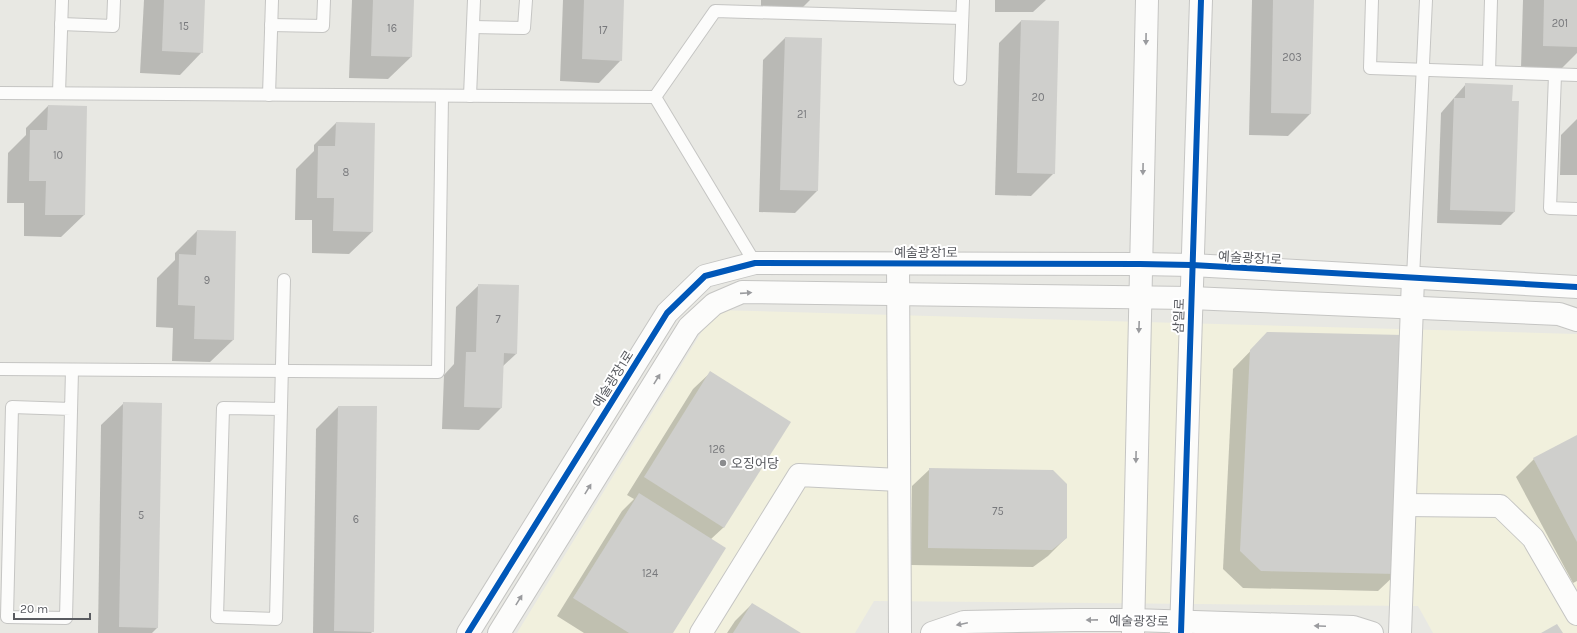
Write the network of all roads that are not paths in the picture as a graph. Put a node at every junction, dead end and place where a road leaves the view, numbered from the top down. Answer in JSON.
{"nodes":[{"id":1,"x":62,"y":0,"type":"edge"},
{"id":2,"x":114,"y":0,"type":"edge"},
{"id":3,"x":272,"y":0,"type":"edge"},
{"id":4,"x":324,"y":0,"type":"edge"},
{"id":5,"x":474,"y":0,"type":"edge"},
{"id":6,"x":526,"y":0,"type":"edge"},
{"id":7,"x":963,"y":0,"type":"edge"},
{"id":8,"x":1147,"y":0,"type":"edge"},
{"id":9,"x":1201,"y":0,"type":"edge"},
{"id":10,"x":1372,"y":0,"type":"edge"},
{"id":11,"x":1426,"y":0,"type":"edge"},
{"id":12,"x":1491,"y":0,"type":"edge"},
{"id":13,"x":725,"y":6,"type":"edge"},
{"id":14,"x":962,"y":18,"type":"junction"},
{"id":15,"x":62,"y":24,"type":"junction"},
{"id":16,"x":271,"y":24,"type":"junction"},
{"id":17,"x":473,"y":27,"type":"junction"},
{"id":18,"x":1423,"y":70,"type":"junction"},
{"id":19,"x":1489,"y":72,"type":"junction"},
{"id":20,"x":1555,"y":75,"type":"junction"},
{"id":21,"x":1577,"y":75,"type":"edge"},
{"id":22,"x":960,"y":79,"type":"dead end"},
{"id":23,"x":0,"y":93,"type":"edge"},
{"id":24,"x":59,"y":93,"type":"junction"},
{"id":25,"x":269,"y":95,"type":"junction"},
{"id":26,"x":442,"y":96,"type":"junction"},
{"id":27,"x":470,"y":96,"type":"junction"},
{"id":28,"x":655,"y":97,"type":"junction"},
{"id":29,"x":1577,"y":209,"type":"edge"},
{"id":30,"x":755,"y":263,"type":"junction"},
{"id":31,"x":898,"y":263,"type":"junction"},
{"id":32,"x":1140,"y":264,"type":"junction"},
{"id":33,"x":1192,"y":265,"type":"junction"},
{"id":34,"x":1413,"y":278,"type":"junction"},
{"id":35,"x":284,"y":280,"type":"dead end"},
{"id":36,"x":1577,"y":287,"type":"edge"},
{"id":37,"x":899,"y":294,"type":"junction"},
{"id":38,"x":1140,"y":297,"type":"junction"},
{"id":39,"x":1191,"y":298,"type":"junction"},
{"id":40,"x":1412,"y":308,"type":"junction"},
{"id":41,"x":1577,"y":320,"type":"edge"},
{"id":42,"x":0,"y":369,"type":"edge"},
{"id":43,"x":72,"y":370,"type":"junction"},
{"id":44,"x":282,"y":371,"type":"junction"},
{"id":45,"x":71,"y":409,"type":"junction"},
{"id":46,"x":282,"y":409,"type":"junction"},
{"id":47,"x":899,"y":480,"type":"junction"},
{"id":48,"x":1405,"y":505,"type":"junction"},
{"id":49,"x":1577,"y":614,"type":"edge"},
{"id":50,"x":1133,"y":626,"type":"edge"},
{"id":51,"x":1182,"y":627,"type":"edge"},
{"id":52,"x":468,"y":633,"type":"edge"},
{"id":53,"x":499,"y":633,"type":"edge"},
{"id":54,"x":701,"y":633,"type":"edge"},
{"id":55,"x":900,"y":633,"type":"edge"},
{"id":56,"x":932,"y":633,"type":"edge"},
{"id":57,"x":1372,"y":633,"type":"edge"},
{"id":58,"x":1400,"y":633,"type":"edge"}],
"edges":[{"from":1,"to":15,"type":"lane"},
{"from":2,"to":15,"type":"lane"},
{"from":3,"to":16,"type":"lane"},
{"from":4,"to":16,"type":"lane"},
{"from":5,"to":17,"type":"lane"},
{"from":6,"to":17,"type":"lane"},
{"from":7,"to":14,"type":"lane"},
{"from":8,"to":32,"type":"street","one_way":true},
{"from":9,"to":33,"type":"street","name":"삼일로"},
{"from":10,"to":18,"type":"lane"},
{"from":11,"to":18,"type":"lane"},
{"from":12,"to":19,"type":"lane"},
{"from":13,"to":14,"type":"lane"},
{"from":13,"to":28,"type":"lane"},
{"from":14,"to":22,"type":"lane"},
{"from":15,"to":24,"type":"lane"},
{"from":16,"to":25,"type":"lane"},
{"from":17,"to":27,"type":"lane"},
{"from":18,"to":19,"type":"lane"},
{"from":18,"to":34,"type":"lane"},
{"from":19,"to":20,"type":"lane"},
{"from":20,"to":21,"type":"lane"},
{"from":20,"to":29,"type":"lane"},
{"from":23,"to":24,"type":"lane"},
{"from":24,"to":25,"type":"lane"},
{"from":25,"to":26,"type":"lane"},
{"from":26,"to":27,"type":"lane"},
{"from":26,"to":44,"type":"lane"},
{"from":27,"to":28,"type":"lane"},
{"from":28,"to":30,"type":"lane"},
{"from":30,"to":31,"type":"street","name":"예술광장1로"},
{"from":30,"to":52,"type":"street","name":"예술광장1로"},
{"from":31,"to":32,"type":"street","name":"예술광장1로"},
{"from":31,"to":37,"type":"street"},
{"from":32,"to":33,"type":"street","name":"예술광장1로"},
{"from":32,"to":38,"type":"street"},
{"from":33,"to":34,"type":"street","name":"예술광장1로"},
{"from":33,"to":39,"type":"street","name":"삼일로"},
{"from":34,"to":36,"type":"street","name":"예술광장1로"},
{"from":34,"to":40,"type":"street"},
{"from":35,"to":44,"type":"lane"},
{"from":37,"to":38,"type":"street"},
{"from":37,"to":47,"type":"street"},
{"from":53,"to":37,"type":"street","one_way":true},
{"from":38,"to":39,"type":"street"},
{"from":38,"to":50,"type":"street","one_way":true},
{"from":39,"to":40,"type":"street"},
{"from":39,"to":51,"type":"street","name":"삼일로"},
{"from":40,"to":41,"type":"street"},
{"from":40,"to":48,"type":"street"},
{"from":42,"to":43,"type":"lane"},
{"from":43,"to":44,"type":"lane"},
{"from":43,"to":45,"type":"lane"},
{"from":44,"to":46,"type":"lane"},
{"from":45,"to":45,"type":"lane"},
{"from":46,"to":46,"type":"lane"},
{"from":47,"to":54,"type":"street"},
{"from":47,"to":55,"type":"street"},
{"from":48,"to":49,"type":"street"},
{"from":48,"to":58,"type":"street"},
{"from":50,"to":51,"type":"street","name":"예술광장로"},
{"from":50,"to":56,"type":"street","name":"예술광장로","one_way":true},
{"from":57,"to":51,"type":"street","name":"예술광장로","one_way":true}]}
